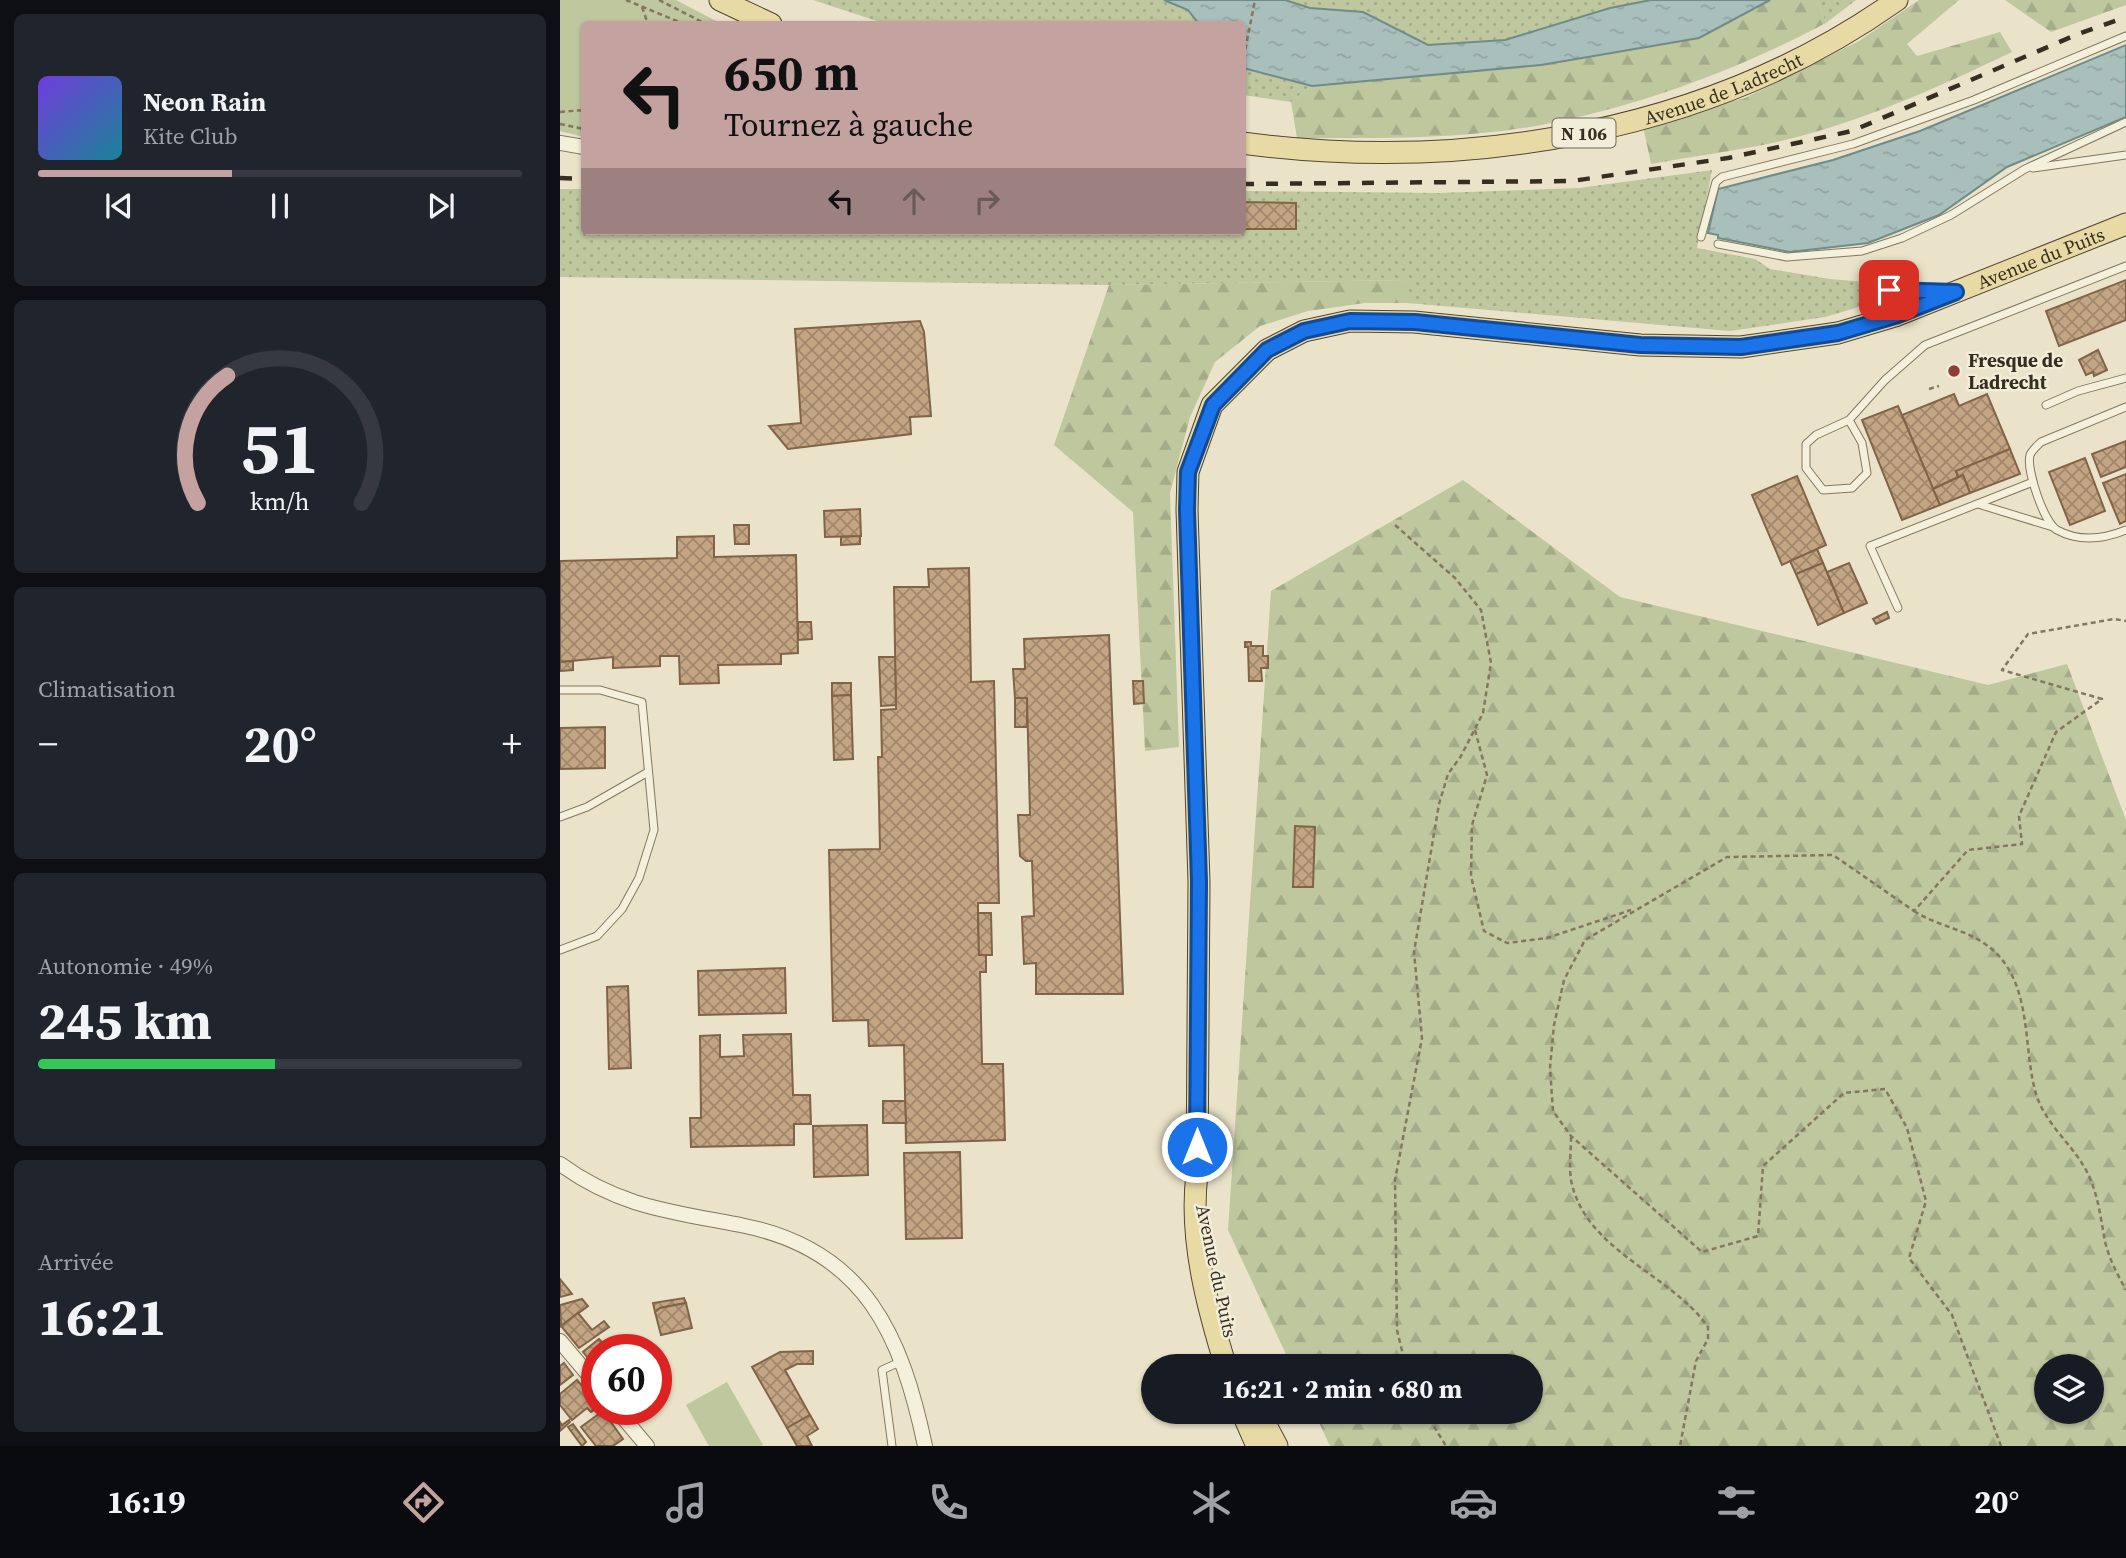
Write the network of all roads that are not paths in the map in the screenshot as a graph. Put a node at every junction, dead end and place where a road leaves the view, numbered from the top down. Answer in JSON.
{"nodes":[{"id":1,"x":720,"y":0,"type":"edge"},
{"id":2,"x":1897,"y":0,"type":"edge"},
{"id":3,"x":765,"y":21,"type":"edge"},
{"id":4,"x":2126,"y":36,"type":"edge"},
{"id":5,"x":2126,"y":122,"type":"edge"},
{"id":6,"x":560,"y":143,"type":"edge"},
{"id":7,"x":1246,"y":144,"type":"edge"},
{"id":8,"x":581,"y":146,"type":"edge"},
{"id":9,"x":2126,"y":155,"type":"edge"},
{"id":10,"x":2025,"y":169,"type":"junction"},
{"id":11,"x":2126,"y":224,"type":"edge"},
{"id":12,"x":1702,"y":237,"type":"dead end"},
{"id":13,"x":1718,"y":244,"type":"dead end"},
{"id":14,"x":2126,"y":266,"type":"edge"},
{"id":15,"x":1867,"y":289,"type":"dead end"},
{"id":16,"x":1956,"y":292,"type":"junction"},
{"id":17,"x":2126,"y":378,"type":"edge"},
{"id":18,"x":2046,"y":405,"type":"dead end"},
{"id":19,"x":2126,"y":407,"type":"edge"},
{"id":20,"x":1849,"y":420,"type":"junction"},
{"id":21,"x":2033,"y":482,"type":"junction"},
{"id":22,"x":1977,"y":504,"type":"junction"},
{"id":23,"x":2053,"y":527,"type":"junction"},
{"id":24,"x":2126,"y":530,"type":"edge"},
{"id":25,"x":1898,"y":608,"type":"dead end"},
{"id":26,"x":560,"y":690,"type":"edge"},
{"id":27,"x":648,"y":772,"type":"junction"},
{"id":28,"x":560,"y":817,"type":"edge"},
{"id":29,"x":560,"y":950,"type":"edge"},
{"id":30,"x":560,"y":1164,"type":"edge"},
{"id":31,"x":1197,"y":1174,"type":"junction"},
{"id":32,"x":563,"y":1350,"type":"edge"},
{"id":33,"x":1223,"y":1354,"type":"edge"},
{"id":34,"x":1236,"y":1354,"type":"edge"},
{"id":35,"x":903,"y":1361,"type":"junction"},
{"id":36,"x":581,"y":1369,"type":"edge"},
{"id":37,"x":1247,"y":1424,"type":"edge"},
{"id":38,"x":1265,"y":1424,"type":"edge"},
{"id":39,"x":629,"y":1425,"type":"edge"},
{"id":40,"x":647,"y":1446,"type":"edge"},
{"id":41,"x":892,"y":1446,"type":"edge"},
{"id":42,"x":925,"y":1446,"type":"edge"},
{"id":43,"x":1257,"y":1446,"type":"edge"},
{"id":44,"x":1277,"y":1446,"type":"edge"}],
"edges":[{"from":1,"to":3,"type":"main road"},
{"from":2,"to":7,"type":"main road","name":"Avenue de Ladrecht","number":"N 106"},
{"from":4,"to":12,"type":"lane"},
{"from":5,"to":10,"type":"lane"},
{"from":6,"to":8,"type":"street"},
{"from":9,"to":10,"type":"lane"},
{"from":10,"to":13,"type":"lane"},
{"from":11,"to":16,"type":"main road","name":"Avenue du Puits"},
{"from":14,"to":20,"type":"lane"},
{"from":15,"to":16,"type":"lane"},
{"from":16,"to":31,"type":"main road","name":"Avenue du Puits"},
{"from":17,"to":18,"type":"lane"},
{"from":19,"to":21,"type":"lane"},
{"from":20,"to":20,"type":"lane"},
{"from":21,"to":22,"type":"lane"},
{"from":21,"to":23,"type":"lane"},
{"from":22,"to":23,"type":"lane"},
{"from":22,"to":25,"type":"lane"},
{"from":23,"to":24,"type":"lane"},
{"from":26,"to":27,"type":"lane"},
{"from":27,"to":28,"type":"lane"},
{"from":27,"to":29,"type":"lane"},
{"from":30,"to":35,"type":"street"},
{"from":31,"to":33,"type":"main road","name":"Avenue du Puits"},
{"from":31,"to":34,"type":"main road","name":"Avenue du Puits"},
{"from":32,"to":36,"type":"street"},
{"from":35,"to":41,"type":"lane"},
{"from":35,"to":42,"type":"street"},
{"from":37,"to":43,"type":"main road"},
{"from":38,"to":44,"type":"main road"},
{"from":39,"to":40,"type":"street"}]}
